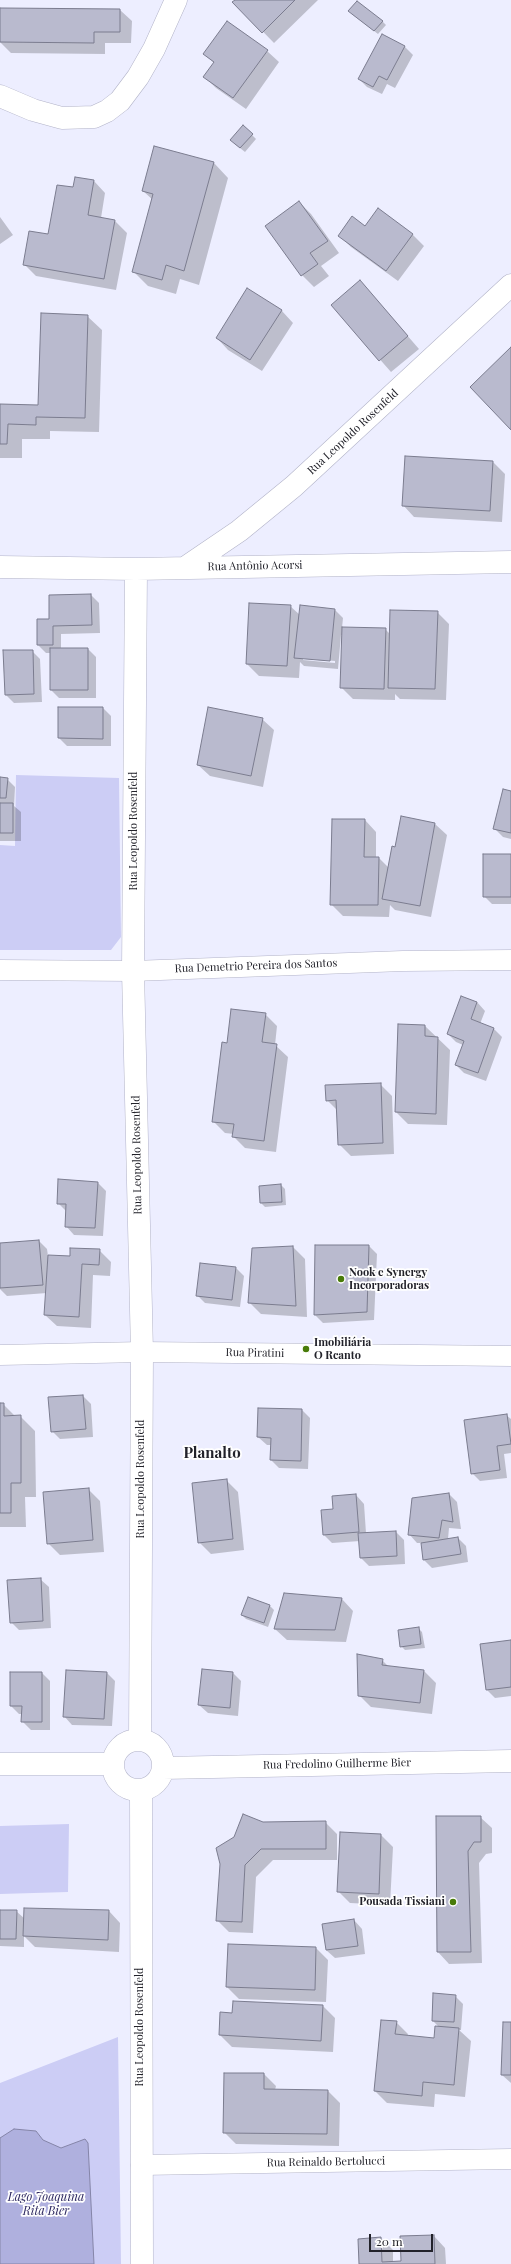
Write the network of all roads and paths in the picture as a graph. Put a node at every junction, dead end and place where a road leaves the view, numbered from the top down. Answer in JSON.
{"nodes":[{"id":1,"x":176,"y":0,"type":"edge"},
{"id":2,"x":0,"y":96,"type":"edge"},
{"id":3,"x":511,"y":285,"type":"edge"},
{"id":4,"x":511,"y":562,"type":"edge"},
{"id":5,"x":186,"y":567,"type":"junction"},
{"id":6,"x":0,"y":568,"type":"edge"},
{"id":7,"x":136,"y":569,"type":"junction"},
{"id":8,"x":511,"y":960,"type":"edge"},
{"id":9,"x":0,"y":970,"type":"edge"},
{"id":10,"x":133,"y":971,"type":"junction"},
{"id":11,"x":142,"y":1352,"type":"junction"},
{"id":12,"x":0,"y":1355,"type":"edge"},
{"id":13,"x":511,"y":1356,"type":"edge"},
{"id":14,"x":140,"y":1740,"type":"junction"},
{"id":15,"x":511,"y":1761,"type":"edge"},
{"id":16,"x":0,"y":1764,"type":"edge"},
{"id":17,"x":113,"y":1764,"type":"junction"},
{"id":18,"x":163,"y":1768,"type":"junction"},
{"id":19,"x":141,"y":1791,"type":"junction"},
{"id":20,"x":511,"y":2159,"type":"edge"},
{"id":21,"x":141,"y":2165,"type":"junction"},
{"id":22,"x":142,"y":2264,"type":"edge"}],
"edges":[{"from":1,"to":2,"type":"street"},
{"from":3,"to":5,"type":"street","name":"Rua Leopoldo Rosenfeld"},
{"from":4,"to":5,"type":"street","name":"Rua Antônio Acorsi"},
{"from":5,"to":7,"type":"street","name":"Rua Antônio Acorsi"},
{"from":6,"to":7,"type":"street","name":"Rua Antônio Acorsi"},
{"from":7,"to":10,"type":"street","name":"Rua Leopoldo Rosenfeld"},
{"from":8,"to":10,"type":"street","name":"Rua Demetrio Pereira dos Santos"},
{"from":9,"to":10,"type":"street","name":"Rua Demetrio Pereira dos Santos"},
{"from":10,"to":11,"type":"street","name":"Rua Leopoldo Rosenfeld"},
{"from":11,"to":12,"type":"street","name":"Rua Piratini"},
{"from":11,"to":13,"type":"street","name":"Rua Piratini"},
{"from":11,"to":14,"type":"street","name":"Rua Leopoldo Rosenfeld"},
{"from":14,"to":17,"type":"street"},
{"from":14,"to":18,"type":"street"},
{"from":15,"to":18,"type":"street","name":"Rua Fredolino Guilherme Bier"},
{"from":16,"to":17,"type":"street"},
{"from":17,"to":19,"type":"street"},
{"from":18,"to":19,"type":"street"},
{"from":19,"to":21,"type":"street","name":"Rua Leopoldo Rosenfeld"},
{"from":20,"to":21,"type":"street","name":"Rua Reinaldo Bertolucci"},
{"from":21,"to":22,"type":"street","name":"Rua Leopoldo Rosenfeld"}]}
